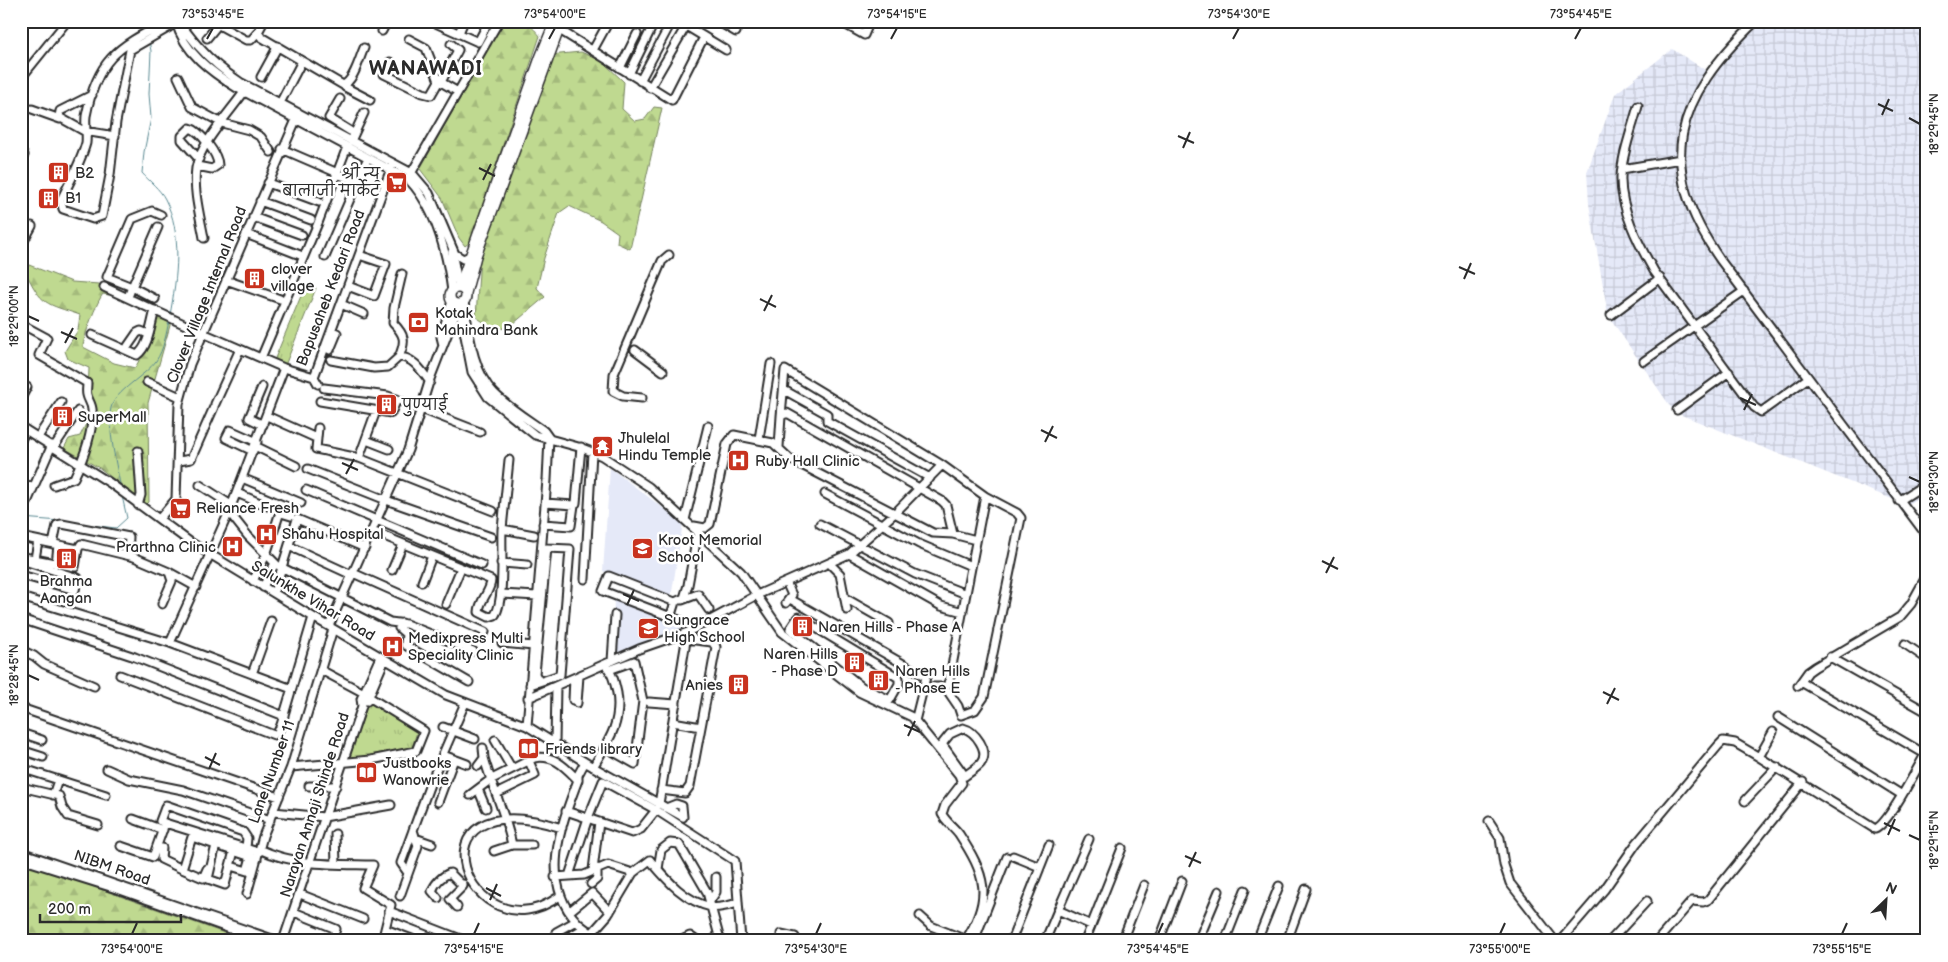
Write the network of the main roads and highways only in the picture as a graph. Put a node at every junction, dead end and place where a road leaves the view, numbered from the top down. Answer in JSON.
{"nodes":[{"id":1,"x":558,"y":24,"type":"edge"},
{"id":2,"x":459,"y":291,"type":"junction"}],
"edges":[{"from":1,"to":2,"type":"main road"},
{"from":1,"to":2,"type":"main road"},
{"from":2,"to":2,"type":"main road"}]}
